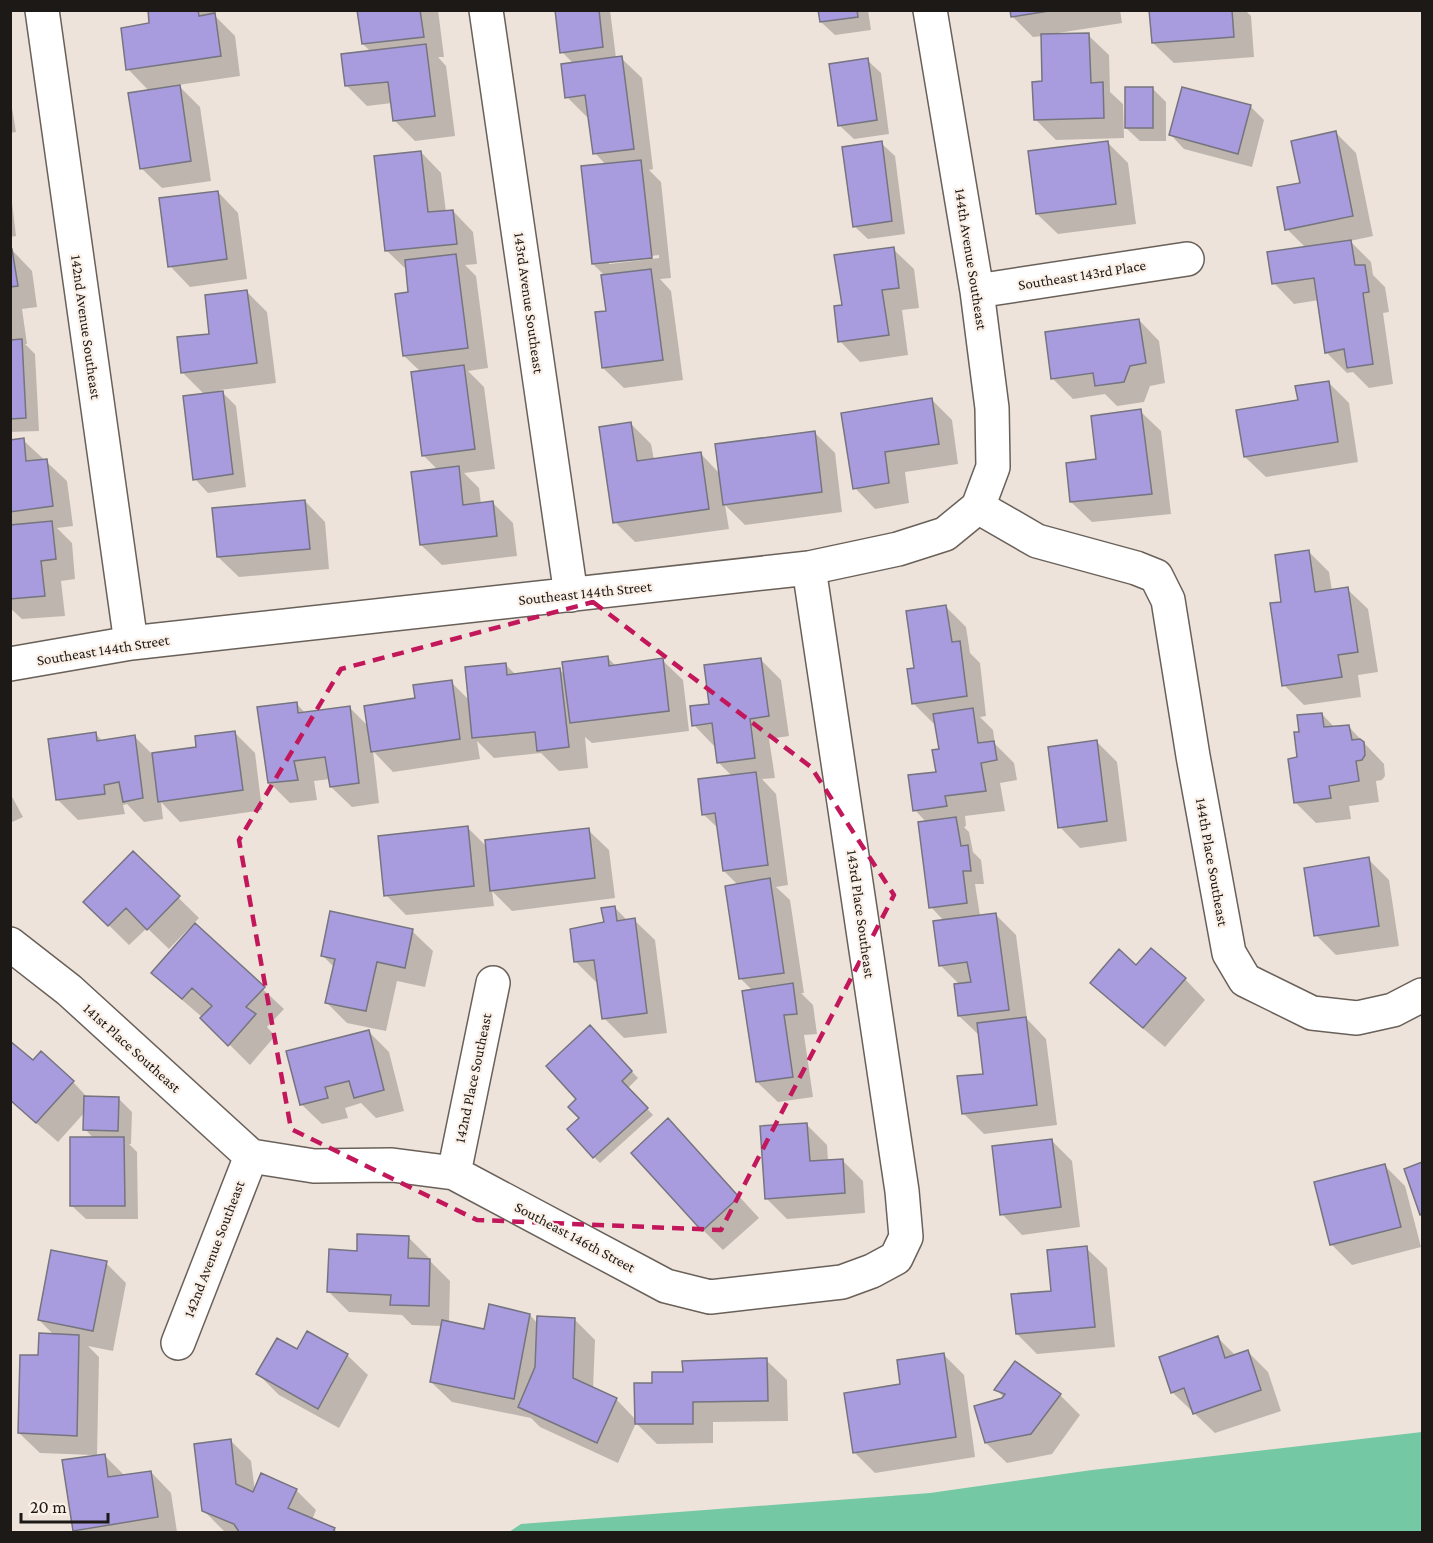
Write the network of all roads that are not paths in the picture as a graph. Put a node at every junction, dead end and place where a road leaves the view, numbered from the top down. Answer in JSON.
{"nodes":[{"id":1,"x":42,"y":10,"type":"edge"},
{"id":2,"x":486,"y":10,"type":"edge"},
{"id":3,"x":930,"y":10,"type":"edge"},
{"id":4,"x":1186,"y":260,"type":"dead end"},
{"id":5,"x":977,"y":291,"type":"junction"},
{"id":6,"x":978,"y":507,"type":"junction"},
{"id":7,"x":809,"y":568,"type":"junction"},
{"id":8,"x":571,"y":595,"type":"junction"},
{"id":9,"x":131,"y":644,"type":"junction"},
{"id":10,"x":10,"y":664,"type":"edge"},
{"id":11,"x":10,"y":944,"type":"edge"},
{"id":12,"x":493,"y":983,"type":"dead end"},
{"id":13,"x":1422,"y":995,"type":"edge"},
{"id":14,"x":251,"y":1156,"type":"junction"},
{"id":15,"x":454,"y":1173,"type":"junction"},
{"id":16,"x":896,"y":1258,"type":"joint"},
{"id":17,"x":178,"y":1343,"type":"dead end"}],
"edges":[{"from":1,"to":9,"type":"street","name":"142nd Avenue Southeast"},
{"from":2,"to":8,"type":"street","name":"143rd Avenue Southeast"},
{"from":3,"to":5,"type":"street","name":"144th Avenue Southeast"},
{"from":4,"to":5,"type":"street","name":"Southeast 143rd Place"},
{"from":5,"to":6,"type":"street","name":"144th Avenue Southeast"},
{"from":6,"to":7,"type":"street","name":"Southeast 144th Street"},
{"from":6,"to":13,"type":"street","name":"144th Place Southeast"},
{"from":7,"to":8,"type":"street","name":"Southeast 144th Street"},
{"from":7,"to":16,"type":"street","name":"143rd Place Southeast"},
{"from":8,"to":9,"type":"street","name":"Southeast 144th Street"},
{"from":9,"to":10,"type":"street","name":"Southeast 144th Street"},
{"from":11,"to":14,"type":"street","name":"141st Place Southeast"},
{"from":12,"to":15,"type":"street","name":"142nd Place Southeast"},
{"from":14,"to":15,"type":"street","name":"Southeast 146th Street"},
{"from":14,"to":17,"type":"street","name":"142nd Avenue Southeast"},
{"from":15,"to":16,"type":"street","name":"Southeast 146th Street"}]}
